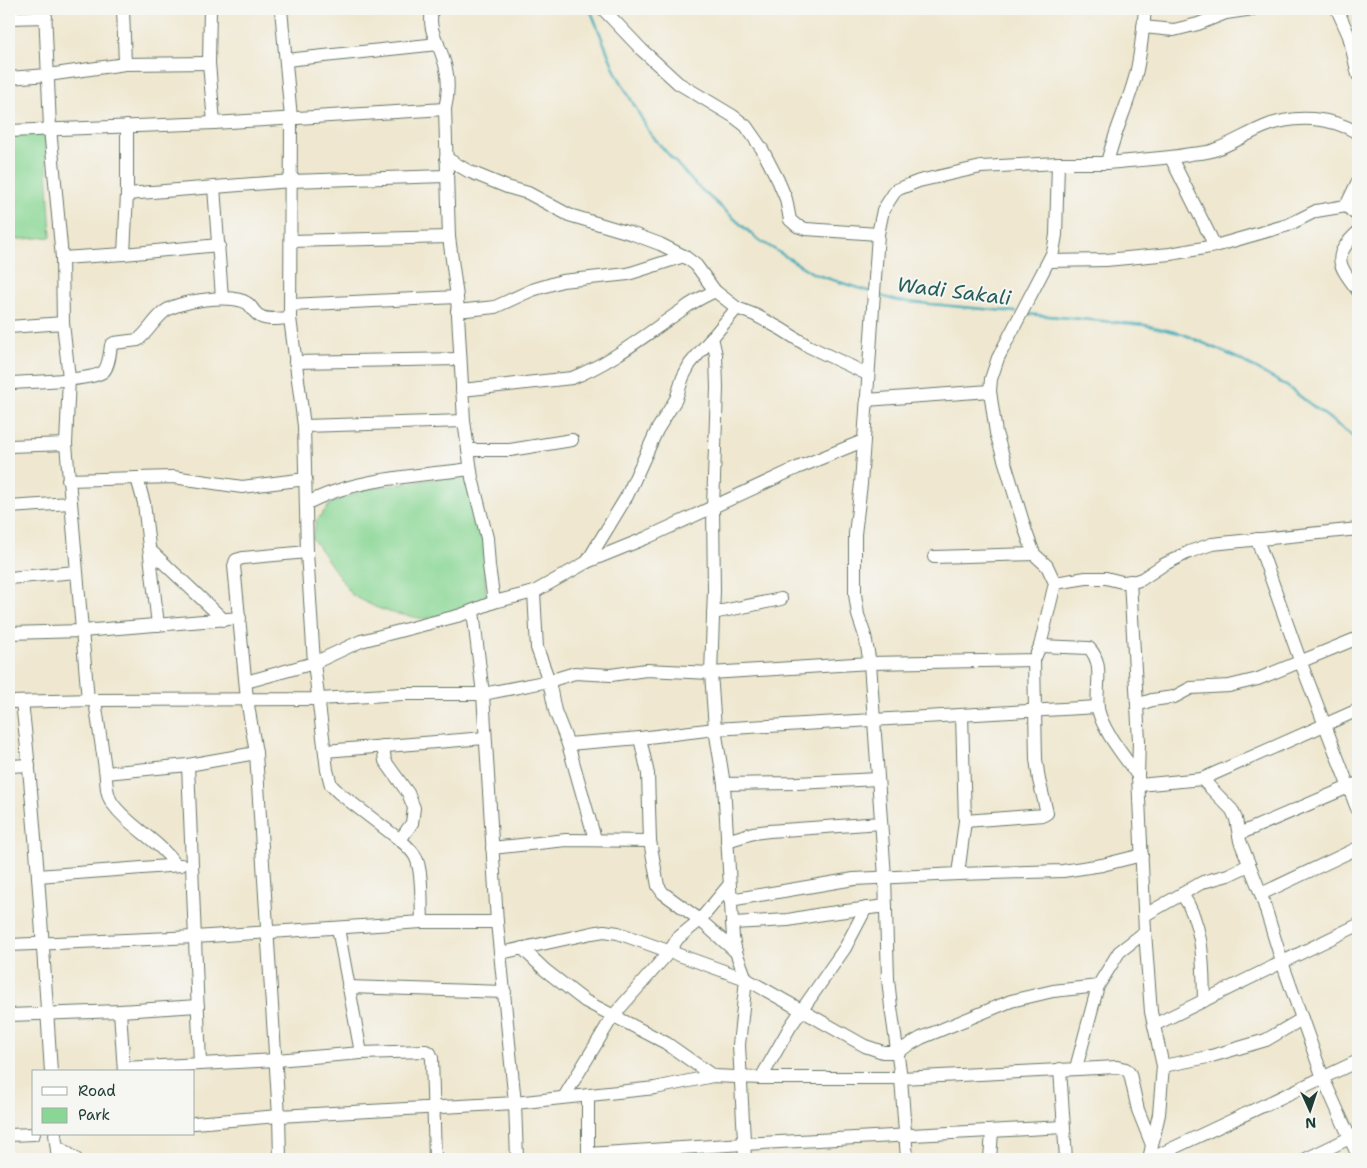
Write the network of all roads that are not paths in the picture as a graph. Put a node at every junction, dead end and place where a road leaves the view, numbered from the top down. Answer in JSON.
{"nodes":[{"id":1,"x":123,"y":9,"type":"edge"},
{"id":2,"x":210,"y":9,"type":"edge"},
{"id":3,"x":281,"y":9,"type":"edge"},
{"id":4,"x":432,"y":9,"type":"edge"},
{"id":5,"x":604,"y":9,"type":"edge"},
{"id":6,"x":1145,"y":9,"type":"edge"},
{"id":7,"x":1253,"y":9,"type":"edge"},
{"id":8,"x":1337,"y":9,"type":"edge"},
{"id":9,"x":45,"y":13,"type":"edge"},
{"id":10,"x":9,"y":18,"type":"edge"},
{"id":11,"x":1143,"y":27,"type":"junction"},
{"id":12,"x":438,"y":44,"type":"junction"},
{"id":13,"x":286,"y":60,"type":"junction"},
{"id":14,"x":209,"y":63,"type":"junction"},
{"id":15,"x":125,"y":64,"type":"junction"},
{"id":16,"x":48,"y":75,"type":"junction"},
{"id":17,"x":1358,"y":75,"type":"edge"},
{"id":18,"x":9,"y":78,"type":"edge"},
{"id":19,"x":445,"y":110,"type":"junction"},
{"id":20,"x":291,"y":118,"type":"junction"},
{"id":21,"x":214,"y":123,"type":"junction"},
{"id":22,"x":128,"y":126,"type":"junction"},
{"id":23,"x":50,"y":128,"type":"junction"},
{"id":24,"x":9,"y":130,"type":"edge"},
{"id":25,"x":1358,"y":131,"type":"edge"},
{"id":26,"x":446,"y":158,"type":"junction"},
{"id":27,"x":1172,"y":158,"type":"junction"},
{"id":28,"x":1058,"y":163,"type":"junction"},
{"id":29,"x":1107,"y":163,"type":"junction"},
{"id":30,"x":446,"y":176,"type":"junction"},
{"id":31,"x":291,"y":181,"type":"junction"},
{"id":32,"x":1358,"y":181,"type":"edge"},
{"id":33,"x":214,"y":187,"type":"junction"},
{"id":34,"x":127,"y":194,"type":"junction"},
{"id":35,"x":1346,"y":206,"type":"junction"},
{"id":36,"x":1358,"y":216,"type":"edge"},
{"id":37,"x":1358,"y":232,"type":"edge"},
{"id":38,"x":878,"y":234,"type":"junction"},
{"id":39,"x":449,"y":237,"type":"junction"},
{"id":40,"x":291,"y":241,"type":"junction"},
{"id":41,"x":219,"y":245,"type":"junction"},
{"id":42,"x":1215,"y":246,"type":"junction"},
{"id":43,"x":124,"y":254,"type":"junction"},
{"id":44,"x":684,"y":256,"type":"junction"},
{"id":45,"x":62,"y":258,"type":"junction"},
{"id":46,"x":1049,"y":261,"type":"junction"},
{"id":47,"x":715,"y":291,"type":"junction"},
{"id":48,"x":1358,"y":291,"type":"edge"},
{"id":49,"x":457,"y":297,"type":"junction"},
{"id":50,"x":222,"y":298,"type":"junction"},
{"id":51,"x":737,"y":308,"type":"junction"},
{"id":52,"x":290,"y":311,"type":"junction"},
{"id":53,"x":458,"y":311,"type":"junction"},
{"id":54,"x":63,"y":322,"type":"junction"},
{"id":55,"x":9,"y":327,"type":"edge"},
{"id":56,"x":712,"y":337,"type":"junction"},
{"id":57,"x":460,"y":359,"type":"junction"},
{"id":58,"x":295,"y":362,"type":"junction"},
{"id":59,"x":867,"y":374,"type":"junction"},
{"id":60,"x":69,"y":378,"type":"junction"},
{"id":61,"x":9,"y":383,"type":"edge"},
{"id":62,"x":462,"y":390,"type":"junction"},
{"id":63,"x":990,"y":391,"type":"junction"},
{"id":64,"x":866,"y":400,"type":"junction"},
{"id":65,"x":464,"y":421,"type":"junction"},
{"id":66,"x":304,"y":426,"type":"junction"},
{"id":67,"x":572,"y":440,"type":"dead end"},
{"id":68,"x":863,"y":441,"type":"junction"},
{"id":69,"x":66,"y":444,"type":"junction"},
{"id":70,"x":9,"y":446,"type":"edge"},
{"id":71,"x":468,"y":450,"type":"junction"},
{"id":72,"x":470,"y":469,"type":"junction"},
{"id":73,"x":137,"y":478,"type":"junction"},
{"id":74,"x":306,"y":479,"type":"junction"},
{"id":75,"x":68,"y":480,"type":"junction"},
{"id":76,"x":70,"y":503,"type":"junction"},
{"id":77,"x":306,"y":504,"type":"junction"},
{"id":78,"x":9,"y":507,"type":"edge"},
{"id":79,"x":713,"y":508,"type":"junction"},
{"id":80,"x":1358,"y":529,"type":"edge"},
{"id":81,"x":1256,"y":539,"type":"junction"},
{"id":82,"x":150,"y":550,"type":"junction"},
{"id":83,"x":307,"y":552,"type":"junction"},
{"id":84,"x":1034,"y":554,"type":"junction"},
{"id":85,"x":934,"y":557,"type":"dead end"},
{"id":86,"x":587,"y":562,"type":"junction"},
{"id":87,"x":76,"y":572,"type":"junction"},
{"id":88,"x":9,"y":578,"type":"edge"},
{"id":89,"x":1130,"y":581,"type":"junction"},
{"id":90,"x":1055,"y":584,"type":"junction"},
{"id":91,"x":534,"y":592,"type":"junction"},
{"id":92,"x":781,"y":599,"type":"dead end"},
{"id":93,"x":494,"y":602,"type":"junction"},
{"id":94,"x":473,"y":611,"type":"junction"},
{"id":95,"x":713,"y":613,"type":"junction"},
{"id":96,"x":240,"y":618,"type":"junction"},
{"id":97,"x":224,"y":620,"type":"junction"},
{"id":98,"x":158,"y":625,"type":"junction"},
{"id":99,"x":82,"y":631,"type":"junction"},
{"id":100,"x":9,"y":633,"type":"edge"},
{"id":101,"x":1357,"y":641,"type":"edge"},
{"id":102,"x":1040,"y":646,"type":"junction"},
{"id":103,"x":1034,"y":660,"type":"junction"},
{"id":104,"x":314,"y":663,"type":"junction"},
{"id":105,"x":870,"y":663,"type":"junction"},
{"id":106,"x":1301,"y":663,"type":"junction"},
{"id":107,"x":711,"y":673,"type":"junction"},
{"id":108,"x":549,"y":681,"type":"junction"},
{"id":109,"x":246,"y":682,"type":"junction"},
{"id":110,"x":483,"y":694,"type":"junction"},
{"id":111,"x":247,"y":699,"type":"junction"},
{"id":112,"x":319,"y":699,"type":"junction"},
{"id":113,"x":91,"y":700,"type":"junction"},
{"id":114,"x":9,"y":702,"type":"edge"},
{"id":115,"x":22,"y":702,"type":"junction"},
{"id":116,"x":1137,"y":705,"type":"junction"},
{"id":117,"x":1098,"y":707,"type":"junction"},
{"id":118,"x":1358,"y":710,"type":"edge"},
{"id":119,"x":1034,"y":711,"type":"junction"},
{"id":120,"x":962,"y":715,"type":"junction"},
{"id":121,"x":874,"y":720,"type":"junction"},
{"id":122,"x":1325,"y":723,"type":"junction"},
{"id":123,"x":715,"y":729,"type":"junction"},
{"id":124,"x":485,"y":738,"type":"junction"},
{"id":125,"x":640,"y":738,"type":"junction"},
{"id":126,"x":568,"y":744,"type":"junction"},
{"id":127,"x":383,"y":746,"type":"junction"},
{"id":128,"x":325,"y":751,"type":"junction"},
{"id":129,"x":256,"y":754,"type":"junction"},
{"id":130,"x":29,"y":765,"type":"junction"},
{"id":131,"x":188,"y":765,"type":"junction"},
{"id":132,"x":9,"y":766,"type":"edge"},
{"id":133,"x":106,"y":773,"type":"junction"},
{"id":134,"x":878,"y":779,"type":"junction"},
{"id":135,"x":1202,"y":779,"type":"junction"},
{"id":136,"x":1138,"y":780,"type":"junction"},
{"id":137,"x":724,"y":784,"type":"junction"},
{"id":138,"x":1353,"y":785,"type":"edge"},
{"id":139,"x":1358,"y":811,"type":"edge"},
{"id":140,"x":965,"y":821,"type":"junction"},
{"id":141,"x":881,"y":823,"type":"junction"},
{"id":142,"x":1239,"y":834,"type":"junction"},
{"id":143,"x":594,"y":839,"type":"junction"},
{"id":144,"x":400,"y":840,"type":"junction"},
{"id":145,"x":650,"y":841,"type":"junction"},
{"id":146,"x":727,"y":841,"type":"junction"},
{"id":147,"x":492,"y":848,"type":"junction"},
{"id":148,"x":1358,"y":848,"type":"edge"},
{"id":149,"x":1142,"y":855,"type":"junction"},
{"id":150,"x":191,"y":864,"type":"junction"},
{"id":151,"x":176,"y":865,"type":"junction"},
{"id":152,"x":1250,"y":865,"type":"junction"},
{"id":153,"x":958,"y":874,"type":"junction"},
{"id":154,"x":38,"y":876,"type":"junction"},
{"id":155,"x":885,"y":877,"type":"junction"},
{"id":156,"x":729,"y":885,"type":"junction"},
{"id":157,"x":1182,"y":894,"type":"junction"},
{"id":158,"x":1261,"y":894,"type":"junction"},
{"id":159,"x":730,"y":900,"type":"junction"},
{"id":160,"x":886,"y":906,"type":"junction"},
{"id":161,"x":866,"y":908,"type":"junction"},
{"id":162,"x":1145,"y":915,"type":"junction"},
{"id":163,"x":700,"y":920,"type":"junction"},
{"id":164,"x":422,"y":922,"type":"junction"},
{"id":165,"x":497,"y":922,"type":"junction"},
{"id":166,"x":732,"y":923,"type":"junction"},
{"id":167,"x":1358,"y":925,"type":"edge"},
{"id":168,"x":338,"y":928,"type":"junction"},
{"id":169,"x":268,"y":932,"type":"junction"},
{"id":170,"x":1145,"y":932,"type":"junction"},
{"id":171,"x":195,"y":937,"type":"junction"},
{"id":172,"x":43,"y":944,"type":"junction"},
{"id":173,"x":9,"y":945,"type":"edge"},
{"id":174,"x":522,"y":948,"type":"junction"},
{"id":175,"x":501,"y":952,"type":"junction"},
{"id":176,"x":669,"y":952,"type":"junction"},
{"id":177,"x":736,"y":952,"type":"junction"},
{"id":178,"x":1282,"y":962,"type":"junction"},
{"id":179,"x":746,"y":979,"type":"junction"},
{"id":180,"x":1098,"y":986,"type":"junction"},
{"id":181,"x":348,"y":987,"type":"junction"},
{"id":182,"x":505,"y":992,"type":"junction"},
{"id":183,"x":1204,"y":1001,"type":"junction"},
{"id":184,"x":198,"y":1006,"type":"junction"},
{"id":185,"x":802,"y":1010,"type":"junction"},
{"id":186,"x":120,"y":1011,"type":"junction"},
{"id":187,"x":48,"y":1013,"type":"junction"},
{"id":188,"x":9,"y":1015,"type":"edge"},
{"id":189,"x":613,"y":1016,"type":"junction"},
{"id":190,"x":1302,"y":1019,"type":"junction"},
{"id":191,"x":1154,"y":1025,"type":"junction"},
{"id":192,"x":897,"y":1052,"type":"junction"},
{"id":193,"x":361,"y":1053,"type":"junction"},
{"id":194,"x":276,"y":1060,"type":"junction"},
{"id":195,"x":1358,"y":1061,"type":"edge"},
{"id":196,"x":200,"y":1064,"type":"junction"},
{"id":197,"x":1162,"y":1066,"type":"junction"},
{"id":198,"x":1076,"y":1068,"type":"junction"},
{"id":199,"x":1060,"y":1069,"type":"junction"},
{"id":200,"x":51,"y":1070,"type":"edge"},
{"id":201,"x":124,"y":1070,"type":"edge"},
{"id":202,"x":713,"y":1076,"type":"junction"},
{"id":203,"x":741,"y":1077,"type":"junction"},
{"id":204,"x":761,"y":1078,"type":"junction"},
{"id":205,"x":901,"y":1078,"type":"junction"},
{"id":206,"x":1323,"y":1078,"type":"junction"},
{"id":207,"x":588,"y":1095,"type":"junction"},
{"id":208,"x":564,"y":1097,"type":"junction"},
{"id":209,"x":516,"y":1103,"type":"junction"},
{"id":210,"x":434,"y":1107,"type":"junction"},
{"id":211,"x":279,"y":1116,"type":"junction"},
{"id":212,"x":195,"y":1122,"type":"edge"},
{"id":213,"x":1064,"y":1127,"type":"junction"},
{"id":214,"x":992,"y":1132,"type":"junction"},
{"id":215,"x":32,"y":1134,"type":"edge"},
{"id":216,"x":9,"y":1135,"type":"edge"},
{"id":217,"x":906,"y":1136,"type":"junction"},
{"id":218,"x":1354,"y":1136,"type":"edge"},
{"id":219,"x":744,"y":1144,"type":"junction"},
{"id":220,"x":1152,"y":1145,"type":"junction"},
{"id":221,"x":57,"y":1147,"type":"edge"},
{"id":222,"x":673,"y":1154,"type":"edge"},
{"id":223,"x":588,"y":1156,"type":"edge"},
{"id":224,"x":1358,"y":1156,"type":"edge"},
{"id":225,"x":76,"y":1159,"type":"edge"},
{"id":226,"x":280,"y":1159,"type":"edge"},
{"id":227,"x":435,"y":1159,"type":"edge"},
{"id":228,"x":517,"y":1159,"type":"edge"},
{"id":229,"x":745,"y":1159,"type":"edge"},
{"id":230,"x":907,"y":1159,"type":"edge"},
{"id":231,"x":990,"y":1159,"type":"edge"},
{"id":232,"x":1066,"y":1159,"type":"edge"},
{"id":233,"x":1149,"y":1159,"type":"edge"},
{"id":234,"x":1306,"y":1159,"type":"edge"}],
"edges":[{"from":1,"to":15,"type":"street"},
{"from":2,"to":14,"type":"street"},
{"from":3,"to":13,"type":"street"},
{"from":4,"to":12,"type":"street"},
{"from":5,"to":38,"type":"street"},
{"from":6,"to":11,"type":"street"},
{"from":7,"to":11,"type":"street"},
{"from":8,"to":17,"type":"street"},
{"from":9,"to":10,"type":"street"},
{"from":9,"to":16,"type":"street"},
{"from":11,"to":29,"type":"street"},
{"from":12,"to":13,"type":"street"},
{"from":12,"to":19,"type":"street"},
{"from":13,"to":20,"type":"street"},
{"from":14,"to":15,"type":"street"},
{"from":14,"to":21,"type":"street"},
{"from":15,"to":16,"type":"street"},
{"from":16,"to":18,"type":"street"},
{"from":16,"to":23,"type":"street"},
{"from":19,"to":20,"type":"street"},
{"from":19,"to":26,"type":"street"},
{"from":20,"to":21,"type":"street"},
{"from":20,"to":31,"type":"street"},
{"from":21,"to":22,"type":"street"},
{"from":22,"to":23,"type":"street"},
{"from":22,"to":34,"type":"street"},
{"from":23,"to":24,"type":"street"},
{"from":23,"to":45,"type":"street"},
{"from":25,"to":27,"type":"street"},
{"from":26,"to":30,"type":"street"},
{"from":26,"to":44,"type":"street"},
{"from":27,"to":29,"type":"street"},
{"from":27,"to":42,"type":"street"},
{"from":28,"to":29,"type":"street"},
{"from":28,"to":38,"type":"street"},
{"from":28,"to":46,"type":"street"},
{"from":30,"to":31,"type":"street"},
{"from":30,"to":39,"type":"street"},
{"from":31,"to":33,"type":"street"},
{"from":31,"to":40,"type":"street"},
{"from":32,"to":35,"type":"street"},
{"from":33,"to":34,"type":"street"},
{"from":33,"to":41,"type":"street"},
{"from":34,"to":43,"type":"street"},
{"from":35,"to":36,"type":"street"},
{"from":35,"to":42,"type":"street"},
{"from":37,"to":48,"type":"street"},
{"from":38,"to":59,"type":"street"},
{"from":39,"to":40,"type":"street"},
{"from":39,"to":49,"type":"street"},
{"from":40,"to":52,"type":"street"},
{"from":41,"to":43,"type":"street"},
{"from":41,"to":50,"type":"street"},
{"from":42,"to":46,"type":"street"},
{"from":43,"to":45,"type":"street"},
{"from":44,"to":47,"type":"street"},
{"from":44,"to":53,"type":"street"},
{"from":45,"to":54,"type":"street"},
{"from":46,"to":63,"type":"street"},
{"from":47,"to":51,"type":"street"},
{"from":47,"to":62,"type":"street"},
{"from":49,"to":52,"type":"street"},
{"from":49,"to":53,"type":"street"},
{"from":50,"to":52,"type":"street"},
{"from":50,"to":60,"type":"street"},
{"from":51,"to":56,"type":"street"},
{"from":51,"to":59,"type":"street"},
{"from":52,"to":58,"type":"street"},
{"from":53,"to":57,"type":"street"},
{"from":54,"to":55,"type":"street"},
{"from":54,"to":60,"type":"street"},
{"from":56,"to":79,"type":"street"},
{"from":56,"to":86,"type":"street"},
{"from":57,"to":58,"type":"street"},
{"from":57,"to":62,"type":"street"},
{"from":58,"to":66,"type":"street"},
{"from":59,"to":64,"type":"street"},
{"from":60,"to":61,"type":"street"},
{"from":60,"to":69,"type":"street"},
{"from":62,"to":65,"type":"street"},
{"from":63,"to":64,"type":"street"},
{"from":63,"to":84,"type":"street"},
{"from":64,"to":68,"type":"street"},
{"from":65,"to":66,"type":"street"},
{"from":65,"to":71,"type":"street"},
{"from":66,"to":74,"type":"street"},
{"from":67,"to":71,"type":"street"},
{"from":68,"to":79,"type":"street"},
{"from":68,"to":105,"type":"street"},
{"from":69,"to":70,"type":"street"},
{"from":69,"to":75,"type":"street"},
{"from":71,"to":72,"type":"street"},
{"from":72,"to":77,"type":"street"},
{"from":72,"to":93,"type":"street"},
{"from":73,"to":74,"type":"street"},
{"from":73,"to":75,"type":"street"},
{"from":73,"to":82,"type":"street"},
{"from":74,"to":77,"type":"street"},
{"from":75,"to":76,"type":"street"},
{"from":76,"to":78,"type":"street"},
{"from":76,"to":87,"type":"street"},
{"from":77,"to":83,"type":"street"},
{"from":79,"to":86,"type":"street"},
{"from":79,"to":95,"type":"street"},
{"from":80,"to":81,"type":"street"},
{"from":81,"to":89,"type":"street"},
{"from":81,"to":106,"type":"street"},
{"from":82,"to":97,"type":"street"},
{"from":82,"to":98,"type":"street"},
{"from":83,"to":96,"type":"street"},
{"from":83,"to":104,"type":"street"},
{"from":84,"to":85,"type":"street"},
{"from":84,"to":90,"type":"street"},
{"from":86,"to":91,"type":"street"},
{"from":87,"to":88,"type":"street"},
{"from":87,"to":99,"type":"street"},
{"from":89,"to":90,"type":"street"},
{"from":89,"to":116,"type":"street"},
{"from":90,"to":102,"type":"street"},
{"from":91,"to":93,"type":"street"},
{"from":91,"to":108,"type":"street"},
{"from":92,"to":95,"type":"street"},
{"from":93,"to":94,"type":"street"},
{"from":94,"to":104,"type":"street"},
{"from":94,"to":110,"type":"street"},
{"from":95,"to":107,"type":"street"},
{"from":96,"to":97,"type":"street"},
{"from":96,"to":109,"type":"street"},
{"from":97,"to":98,"type":"street"},
{"from":98,"to":99,"type":"street"},
{"from":99,"to":100,"type":"street"},
{"from":99,"to":113,"type":"street"},
{"from":101,"to":106,"type":"street"},
{"from":102,"to":103,"type":"street"},
{"from":102,"to":117,"type":"street"},
{"from":103,"to":105,"type":"street"},
{"from":103,"to":119,"type":"street"},
{"from":104,"to":109,"type":"street"},
{"from":104,"to":112,"type":"street"},
{"from":105,"to":107,"type":"street"},
{"from":105,"to":121,"type":"street"},
{"from":106,"to":116,"type":"street"},
{"from":106,"to":122,"type":"street"},
{"from":107,"to":108,"type":"street"},
{"from":107,"to":123,"type":"street"},
{"from":108,"to":110,"type":"street"},
{"from":108,"to":126,"type":"street"},
{"from":109,"to":111,"type":"street"},
{"from":110,"to":112,"type":"street"},
{"from":110,"to":124,"type":"street"},
{"from":111,"to":112,"type":"street"},
{"from":111,"to":113,"type":"street"},
{"from":111,"to":129,"type":"street"},
{"from":112,"to":128,"type":"street"},
{"from":113,"to":115,"type":"street"},
{"from":113,"to":133,"type":"street"},
{"from":114,"to":115,"type":"street"},
{"from":115,"to":130,"type":"street"},
{"from":116,"to":136,"type":"street"},
{"from":117,"to":119,"type":"street"},
{"from":117,"to":136,"type":"street"},
{"from":118,"to":122,"type":"street"},
{"from":119,"to":120,"type":"street"},
{"from":119,"to":140,"type":"street"},
{"from":120,"to":121,"type":"street"},
{"from":120,"to":140,"type":"street"},
{"from":121,"to":123,"type":"street"},
{"from":121,"to":134,"type":"street"},
{"from":122,"to":135,"type":"street"},
{"from":122,"to":138,"type":"street"},
{"from":123,"to":125,"type":"street"},
{"from":123,"to":137,"type":"street"},
{"from":124,"to":127,"type":"street"},
{"from":124,"to":147,"type":"street"},
{"from":125,"to":126,"type":"street"},
{"from":125,"to":145,"type":"street"},
{"from":126,"to":143,"type":"street"},
{"from":127,"to":128,"type":"street"},
{"from":127,"to":144,"type":"street"},
{"from":128,"to":144,"type":"street"},
{"from":129,"to":131,"type":"street"},
{"from":129,"to":169,"type":"street"},
{"from":130,"to":132,"type":"street"},
{"from":130,"to":154,"type":"street"},
{"from":131,"to":133,"type":"street"},
{"from":131,"to":150,"type":"street"},
{"from":133,"to":151,"type":"street"},
{"from":134,"to":137,"type":"street"},
{"from":134,"to":141,"type":"street"},
{"from":135,"to":136,"type":"street"},
{"from":135,"to":142,"type":"street"},
{"from":136,"to":149,"type":"street"},
{"from":137,"to":146,"type":"street"},
{"from":138,"to":139,"type":"street"},
{"from":138,"to":142,"type":"street"},
{"from":140,"to":153,"type":"street"},
{"from":141,"to":146,"type":"street"},
{"from":141,"to":155,"type":"street"},
{"from":142,"to":152,"type":"street"},
{"from":143,"to":145,"type":"street"},
{"from":143,"to":147,"type":"street"},
{"from":144,"to":164,"type":"street"},
{"from":145,"to":163,"type":"street"},
{"from":146,"to":156,"type":"street"},
{"from":147,"to":165,"type":"street"},
{"from":148,"to":158,"type":"street"},
{"from":149,"to":153,"type":"street"},
{"from":149,"to":162,"type":"street"},
{"from":150,"to":151,"type":"street"},
{"from":150,"to":171,"type":"street"},
{"from":151,"to":154,"type":"street"},
{"from":152,"to":157,"type":"street"},
{"from":152,"to":158,"type":"street"},
{"from":153,"to":155,"type":"street"},
{"from":154,"to":172,"type":"street"},
{"from":155,"to":159,"type":"street"},
{"from":155,"to":160,"type":"street"},
{"from":156,"to":159,"type":"street"},
{"from":156,"to":163,"type":"street"},
{"from":157,"to":162,"type":"street"},
{"from":157,"to":183,"type":"street"},
{"from":158,"to":178,"type":"street"},
{"from":159,"to":166,"type":"street"},
{"from":160,"to":161,"type":"street"},
{"from":160,"to":192,"type":"street"},
{"from":161,"to":166,"type":"street"},
{"from":161,"to":185,"type":"street"},
{"from":162,"to":170,"type":"street"},
{"from":163,"to":176,"type":"street"},
{"from":163,"to":177,"type":"street"},
{"from":164,"to":165,"type":"street"},
{"from":164,"to":168,"type":"street"},
{"from":165,"to":175,"type":"street"},
{"from":166,"to":177,"type":"street"},
{"from":167,"to":178,"type":"street"},
{"from":168,"to":169,"type":"street"},
{"from":168,"to":181,"type":"street"},
{"from":169,"to":171,"type":"street"},
{"from":169,"to":194,"type":"street"},
{"from":170,"to":180,"type":"street"},
{"from":170,"to":191,"type":"street"},
{"from":171,"to":172,"type":"street"},
{"from":171,"to":184,"type":"street"},
{"from":172,"to":173,"type":"street"},
{"from":172,"to":187,"type":"street"},
{"from":174,"to":175,"type":"street"},
{"from":174,"to":176,"type":"street"},
{"from":174,"to":189,"type":"street"},
{"from":175,"to":182,"type":"street"},
{"from":176,"to":179,"type":"street"},
{"from":176,"to":189,"type":"street"},
{"from":177,"to":179,"type":"street"},
{"from":178,"to":183,"type":"street"},
{"from":178,"to":190,"type":"street"},
{"from":179,"to":185,"type":"street"},
{"from":179,"to":203,"type":"street"},
{"from":180,"to":192,"type":"street"},
{"from":180,"to":198,"type":"street"},
{"from":181,"to":182,"type":"street"},
{"from":181,"to":193,"type":"street"},
{"from":182,"to":209,"type":"street"},
{"from":183,"to":191,"type":"street"},
{"from":184,"to":186,"type":"street"},
{"from":184,"to":196,"type":"street"},
{"from":185,"to":192,"type":"street"},
{"from":185,"to":204,"type":"street"},
{"from":186,"to":187,"type":"street"},
{"from":186,"to":201,"type":"street"},
{"from":187,"to":188,"type":"street"},
{"from":187,"to":200,"type":"street"},
{"from":189,"to":202,"type":"street"},
{"from":189,"to":208,"type":"street"},
{"from":190,"to":197,"type":"street"},
{"from":190,"to":206,"type":"street"},
{"from":191,"to":197,"type":"street"},
{"from":192,"to":205,"type":"street"},
{"from":193,"to":194,"type":"street"},
{"from":193,"to":210,"type":"street"},
{"from":194,"to":196,"type":"street"},
{"from":194,"to":211,"type":"street"},
{"from":195,"to":206,"type":"street"},
{"from":196,"to":201,"type":"street"},
{"from":197,"to":220,"type":"street"},
{"from":198,"to":199,"type":"street"},
{"from":198,"to":220,"type":"street"},
{"from":199,"to":205,"type":"street"},
{"from":199,"to":213,"type":"street"},
{"from":202,"to":203,"type":"street"},
{"from":202,"to":207,"type":"street"},
{"from":203,"to":204,"type":"street"},
{"from":203,"to":219,"type":"street"},
{"from":204,"to":205,"type":"street"},
{"from":205,"to":217,"type":"street"},
{"from":206,"to":218,"type":"street"},
{"from":206,"to":233,"type":"street"},
{"from":207,"to":208,"type":"street"},
{"from":207,"to":223,"type":"street"},
{"from":208,"to":209,"type":"street"},
{"from":209,"to":210,"type":"street"},
{"from":209,"to":228,"type":"street"},
{"from":210,"to":211,"type":"street"},
{"from":210,"to":227,"type":"street"},
{"from":211,"to":212,"type":"street"},
{"from":211,"to":226,"type":"street"},
{"from":213,"to":214,"type":"street"},
{"from":213,"to":232,"type":"street"},
{"from":214,"to":217,"type":"street"},
{"from":214,"to":231,"type":"street"},
{"from":215,"to":216,"type":"street"},
{"from":217,"to":219,"type":"street"},
{"from":217,"to":230,"type":"street"},
{"from":218,"to":224,"type":"street"},
{"from":218,"to":234,"type":"street"},
{"from":219,"to":222,"type":"street"},
{"from":219,"to":229,"type":"street"},
{"from":220,"to":233,"type":"street"},
{"from":221,"to":225,"type":"street"},
{"from":222,"to":223,"type":"street"}]}
